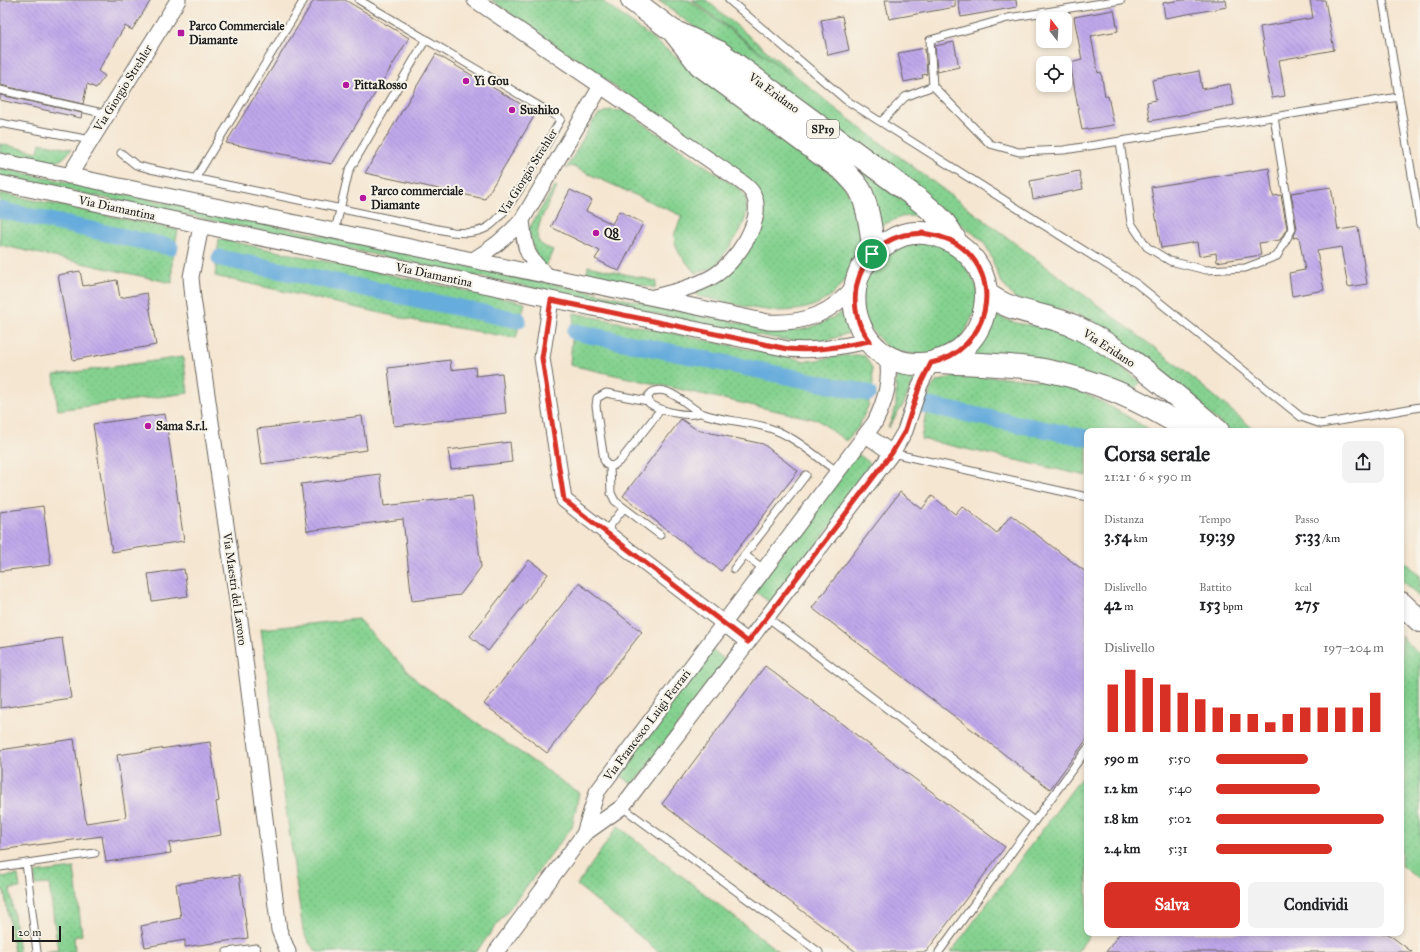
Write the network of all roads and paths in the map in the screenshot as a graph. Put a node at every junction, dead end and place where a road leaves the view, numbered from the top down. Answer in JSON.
{"nodes":[{"id":1,"x":178,"y":0,"type":"edge"},
{"id":2,"x":304,"y":0,"type":"edge"},
{"id":3,"x":359,"y":0,"type":"edge"},
{"id":4,"x":475,"y":0,"type":"edge"},
{"id":5,"x":632,"y":0,"type":"edge"},
{"id":6,"x":728,"y":0,"type":"edge"},
{"id":7,"x":1121,"y":0,"type":"edge"},
{"id":8,"x":1383,"y":0,"type":"edge"},
{"id":9,"x":673,"y":31,"type":"junction"},
{"id":10,"x":426,"y":39,"type":"junction"},
{"id":11,"x":601,"y":86,"type":"junction"},
{"id":12,"x":933,"y":86,"type":"junction"},
{"id":13,"x":0,"y":90,"type":"edge"},
{"id":14,"x":1399,"y":97,"type":"junction"},
{"id":15,"x":107,"y":114,"type":"junction"},
{"id":16,"x":1274,"y":117,"type":"junction"},
{"id":17,"x":881,"y":122,"type":"junction"},
{"id":18,"x":0,"y":123,"type":"edge"},
{"id":19,"x":91,"y":140,"type":"junction"},
{"id":20,"x":1120,"y":142,"type":"junction"},
{"id":21,"x":121,"y":153,"type":"dead end"},
{"id":22,"x":0,"y":161,"type":"edge"},
{"id":23,"x":70,"y":176,"type":"junction"},
{"id":24,"x":195,"y":179,"type":"junction"},
{"id":25,"x":0,"y":184,"type":"edge"},
{"id":26,"x":341,"y":209,"type":"junction"},
{"id":27,"x":522,"y":220,"type":"junction"},
{"id":28,"x":1420,"y":224,"type":"edge"},
{"id":29,"x":201,"y":226,"type":"junction"},
{"id":30,"x":335,"y":231,"type":"junction"},
{"id":31,"x":957,"y":244,"type":"junction"},
{"id":32,"x":872,"y":254,"type":"junction"},
{"id":33,"x":473,"y":260,"type":"junction"},
{"id":34,"x":549,"y":276,"type":"junction"},
{"id":35,"x":856,"y":283,"type":"junction"},
{"id":36,"x":986,"y":293,"type":"junction"},
{"id":37,"x":651,"y":298,"type":"junction"},
{"id":38,"x":551,"y":300,"type":"junction"},
{"id":39,"x":870,"y":341,"type":"junction"},
{"id":40,"x":887,"y":356,"type":"junction"},
{"id":41,"x":934,"y":363,"type":"junction"},
{"id":42,"x":648,"y":401,"type":"junction"},
{"id":43,"x":1420,"y":407,"type":"edge"},
{"id":44,"x":661,"y":408,"type":"junction"},
{"id":45,"x":700,"y":412,"type":"junction"},
{"id":46,"x":1185,"y":428,"type":"edge"},
{"id":47,"x":1214,"y":428,"type":"edge"},
{"id":48,"x":866,"y":435,"type":"junction"},
{"id":49,"x":892,"y":453,"type":"junction"},
{"id":50,"x":610,"y":466,"type":"junction"},
{"id":51,"x":838,"y":472,"type":"junction"},
{"id":52,"x":806,"y":475,"type":"dead end"},
{"id":53,"x":1084,"y":496,"type":"edge"},
{"id":54,"x":624,"y":508,"type":"junction"},
{"id":55,"x":605,"y":532,"type":"junction"},
{"id":56,"x":660,"y":535,"type":"dead end"},
{"id":57,"x":745,"y":555,"type":"junction"},
{"id":58,"x":734,"y":570,"type":"dead end"},
{"id":59,"x":765,"y":570,"type":"junction"},
{"id":60,"x":1404,"y":606,"type":"edge"},
{"id":61,"x":767,"y":617,"type":"junction"},
{"id":62,"x":1420,"y":621,"type":"edge"},
{"id":63,"x":724,"y":623,"type":"junction"},
{"id":64,"x":748,"y":642,"type":"junction"},
{"id":65,"x":1084,"y":753,"type":"edge"},
{"id":66,"x":622,"y":807,"type":"junction"},
{"id":67,"x":1034,"y":821,"type":"junction"},
{"id":68,"x":584,"y":834,"type":"junction"},
{"id":69,"x":95,"y":853,"type":"dead end"},
{"id":70,"x":26,"y":863,"type":"junction"},
{"id":71,"x":0,"y":867,"type":"edge"},
{"id":72,"x":37,"y":952,"type":"edge"},
{"id":73,"x":227,"y":952,"type":"edge"},
{"id":74,"x":258,"y":952,"type":"edge"},
{"id":75,"x":288,"y":952,"type":"edge"},
{"id":76,"x":496,"y":952,"type":"edge"},
{"id":77,"x":819,"y":952,"type":"edge"},
{"id":78,"x":939,"y":952,"type":"edge"}],
"edges":[{"from":1,"to":15,"type":"street","name":"Via Giorgio Strehler"},
{"from":2,"to":24,"type":"lane"},
{"from":3,"to":10,"type":"lane","name":"Via Giorgio Strehler"},
{"from":4,"to":11,"type":"street"},
{"from":5,"to":9,"type":"main road","name":"Via Eridano","number":"SP19"},
{"from":6,"to":17,"type":"lane"},
{"from":7,"to":12,"type":"lane"},
{"from":8,"to":14,"type":"lane"},
{"from":9,"to":31,"type":"main road","name":"Via Eridano","number":"SP19"},
{"from":9,"to":32,"type":"main road","name":"Via Eridano","number":"SP19"},
{"from":10,"to":26,"type":"lane"},
{"from":10,"to":26,"type":"lane","name":"Via Giorgio Strehler"},
{"from":11,"to":27,"type":"street","name":"Via Giorgio Strehler"},
{"from":11,"to":37,"type":"street"},
{"from":12,"to":17,"type":"lane"},
{"from":12,"to":20,"type":"lane"},
{"from":13,"to":15,"type":"lane"},
{"from":14,"to":16,"type":"lane"},
{"from":14,"to":28,"type":"lane"},
{"from":15,"to":19,"type":"street","name":"Via Giorgio Strehler"},
{"from":16,"to":20,"type":"lane"},
{"from":16,"to":20,"type":"lane"},
{"from":17,"to":43,"type":"lane"},
{"from":18,"to":19,"type":"lane"},
{"from":19,"to":23,"type":"street","name":"Via Giorgio Strehler"},
{"from":21,"to":24,"type":"lane","name":"Via Giorgio Strehler"},
{"from":22,"to":23,"type":"street","name":"Via Diamantina"},
{"from":23,"to":30,"type":"street","name":"Via Diamantina"},
{"from":24,"to":26,"type":"lane","name":"Via Giorgio Strehler"},
{"from":25,"to":29,"type":"street","name":"Via Diamantina"},
{"from":26,"to":30,"type":"lane"},
{"from":27,"to":33,"type":"street","name":"Via Giorgio Strehler"},
{"from":27,"to":34,"type":"street","name":"Via Giorgio Strehler"},
{"from":29,"to":38,"type":"street","name":"Via Diamantina"},
{"from":29,"to":75,"type":"street","name":"Via Maestri del Lavoro"},
{"from":30,"to":33,"type":"street","name":"Via Diamantina"},
{"from":31,"to":32,"type":"main road","name":"Via Eridano"},
{"from":31,"to":36,"type":"main road","name":"Via Eridano"},
{"from":32,"to":35,"type":"main road","name":"Via Eridano"},
{"from":33,"to":34,"type":"street","name":"Via Diamantina"},
{"from":34,"to":37,"type":"street","name":"Via Diamantina"},
{"from":35,"to":37,"type":"street","name":"Via Diamantina"},
{"from":35,"to":39,"type":"main road","name":"Via Eridano"},
{"from":36,"to":41,"type":"main road","name":"Via Eridano"},
{"from":36,"to":47,"type":"main road","name":"Via Eridano"},
{"from":38,"to":39,"type":"street","name":"Via Diamantina"},
{"from":38,"to":55,"type":"street"},
{"from":39,"to":40,"type":"main road","name":"Via Eridano"},
{"from":40,"to":41,"type":"main road","name":"Via Eridano"},
{"from":40,"to":48,"type":"street","name":"Via Francesco Luigi Ferrari"},
{"from":41,"to":46,"type":"main road","name":"Via Eridano"},
{"from":41,"to":49,"type":"street","name":"Via Francesco Luigi Ferrari"},
{"from":42,"to":44,"type":"lane"},
{"from":42,"to":45,"type":"lane"},
{"from":42,"to":50,"type":"lane"},
{"from":44,"to":45,"type":"lane"},
{"from":44,"to":50,"type":"lane"},
{"from":45,"to":51,"type":"lane"},
{"from":48,"to":49,"type":"street"},
{"from":48,"to":51,"type":"street","name":"Via Francesco Luigi Ferrari"},
{"from":49,"to":53,"type":"lane"},
{"from":49,"to":61,"type":"street","name":"Via Francesco Luigi Ferrari"},
{"from":50,"to":54,"type":"lane"},
{"from":51,"to":59,"type":"street","name":"Via Francesco Luigi Ferrari"},
{"from":52,"to":57,"type":"lane"},
{"from":54,"to":55,"type":"lane"},
{"from":54,"to":56,"type":"lane"},
{"from":55,"to":63,"type":"street"},
{"from":57,"to":58,"type":"lane"},
{"from":57,"to":59,"type":"lane"},
{"from":59,"to":63,"type":"street","name":"Via Francesco Luigi Ferrari"},
{"from":60,"to":62,"type":"main road"},
{"from":61,"to":64,"type":"street","name":"Via Francesco Luigi Ferrari"},
{"from":61,"to":67,"type":"lane"},
{"from":63,"to":64,"type":"street"},
{"from":63,"to":68,"type":"street","name":"Via Francesco Luigi Ferrari"},
{"from":64,"to":66,"type":"street","name":"Via Francesco Luigi Ferrari"},
{"from":65,"to":67,"type":"lane"},
{"from":66,"to":68,"type":"street","name":"Via Francesco Luigi Ferrari"},
{"from":66,"to":77,"type":"lane"},
{"from":67,"to":78,"type":"lane"},
{"from":68,"to":76,"type":"street","name":"Via Francesco Luigi Ferrari"},
{"from":69,"to":70,"type":"lane"},
{"from":70,"to":71,"type":"lane"},
{"from":70,"to":72,"type":"lane"},
{"from":73,"to":74,"type":"lane"}]}
